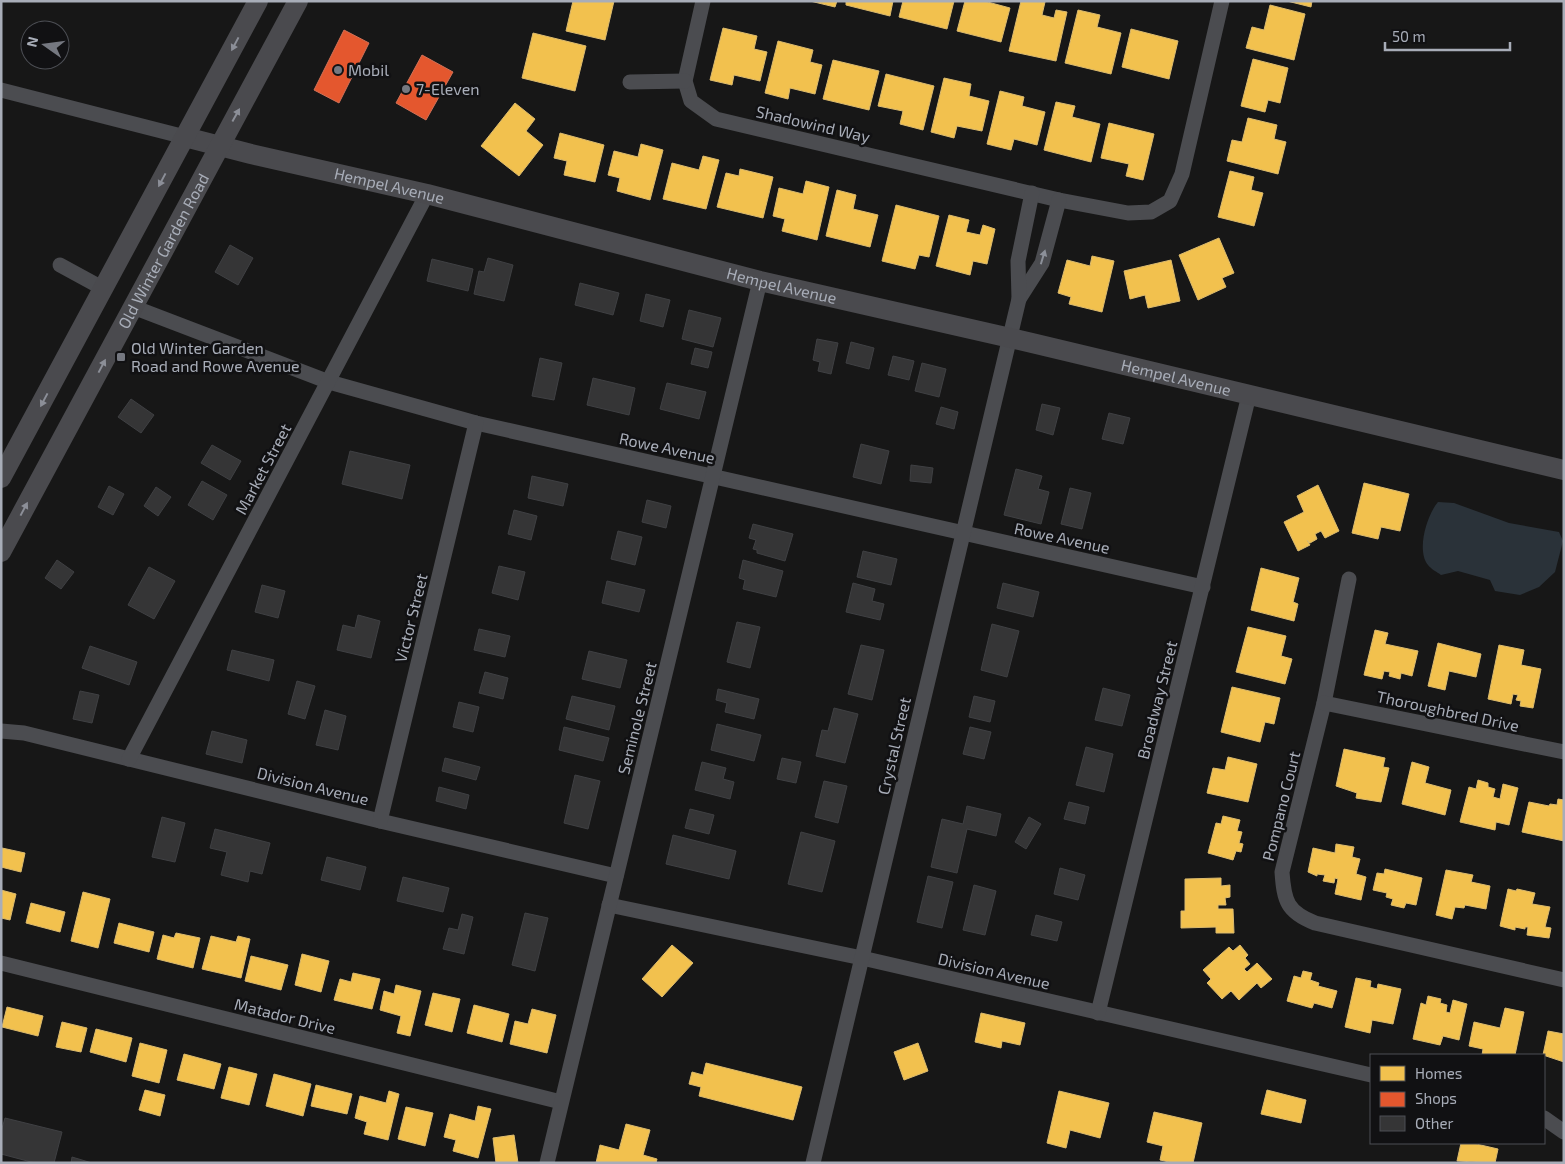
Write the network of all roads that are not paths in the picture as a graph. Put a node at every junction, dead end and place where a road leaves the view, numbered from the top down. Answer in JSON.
{"nodes":[{"id":1,"x":258,"y":1,"type":"edge"},
{"id":2,"x":298,"y":1,"type":"edge"},
{"id":3,"x":703,"y":1,"type":"edge"},
{"id":4,"x":1222,"y":1,"type":"edge"},
{"id":5,"x":685,"y":81,"type":"junction"},
{"id":6,"x":630,"y":82,"type":"dead end"},
{"id":7,"x":1,"y":90,"type":"edge"},
{"id":8,"x":185,"y":137,"type":"junction"},
{"id":9,"x":220,"y":146,"type":"junction"},
{"id":10,"x":1032,"y":193,"type":"junction"},
{"id":11,"x":427,"y":194,"type":"junction"},
{"id":12,"x":1059,"y":200,"type":"junction"},
{"id":13,"x":60,"y":266,"type":"dead end"},
{"id":14,"x":760,"y":281,"type":"junction"},
{"id":15,"x":104,"y":289,"type":"junction"},
{"id":16,"x":1019,"y":299,"type":"junction"},
{"id":17,"x":134,"y":307,"type":"junction"},
{"id":18,"x":1010,"y":338,"type":"junction"},
{"id":19,"x":329,"y":382,"type":"junction"},
{"id":20,"x":1249,"y":395,"type":"junction"},
{"id":21,"x":476,"y":423,"type":"junction"},
{"id":22,"x":1564,"y":470,"type":"edge"},
{"id":23,"x":714,"y":476,"type":"junction"},
{"id":24,"x":1,"y":478,"type":"edge"},
{"id":25,"x":962,"y":534,"type":"junction"},
{"id":26,"x":1,"y":552,"type":"edge"},
{"id":27,"x":1348,"y":579,"type":"dead end"},
{"id":28,"x":1203,"y":587,"type":"junction"},
{"id":29,"x":1324,"y":703,"type":"junction"},
{"id":30,"x":1,"y":731,"type":"edge"},
{"id":31,"x":1563,"y":750,"type":"edge"},
{"id":32,"x":129,"y":759,"type":"junction"},
{"id":33,"x":380,"y":821,"type":"junction"},
{"id":34,"x":616,"y":876,"type":"junction"},
{"id":35,"x":609,"y":905,"type":"junction"},
{"id":36,"x":862,"y":958,"type":"junction"},
{"id":37,"x":1,"y":963,"type":"edge"},
{"id":38,"x":1564,"y":980,"type":"edge"},
{"id":39,"x":1098,"y":1013,"type":"junction"},
{"id":40,"x":1370,"y":1075,"type":"edge"},
{"id":41,"x":561,"y":1102,"type":"junction"},
{"id":42,"x":1545,"y":1119,"type":"edge"},
{"id":43,"x":1564,"y":1132,"type":"edge"},
{"id":44,"x":547,"y":1163,"type":"edge"},
{"id":45,"x":813,"y":1163,"type":"edge"}],
"edges":[{"from":1,"to":8,"type":"street","one_way":true},
{"from":9,"to":2,"type":"street","name":"Old Winter Garden Road","one_way":true},
{"from":3,"to":5,"type":"street"},
{"from":4,"to":12,"type":"street","name":"Shadowind Way"},
{"from":5,"to":6,"type":"street"},
{"from":5,"to":10,"type":"street","name":"Shadowind Way"},
{"from":7,"to":8,"type":"street","name":"Hempel Avenue"},
{"from":8,"to":9,"type":"street","name":"Hempel Avenue"},
{"from":8,"to":15,"type":"street","one_way":true},
{"from":9,"to":11,"type":"street","name":"Hempel Avenue"},
{"from":9,"to":17,"type":"street","name":"Old Winter Garden Road"},
{"from":10,"to":12,"type":"street","name":"Shadowind Way"},
{"from":10,"to":16,"type":"street"},
{"from":11,"to":14,"type":"street","name":"Hempel Avenue"},
{"from":11,"to":19,"type":"street","name":"Market Street"},
{"from":16,"to":12,"type":"street","one_way":true},
{"from":13,"to":15,"type":"street"},
{"from":14,"to":18,"type":"street","name":"Hempel Avenue"},
{"from":14,"to":23,"type":"street","name":"Seminole Street"},
{"from":15,"to":24,"type":"street","one_way":true},
{"from":16,"to":18,"type":"street"},
{"from":17,"to":19,"type":"street","name":"Rowe Avenue"},
{"from":26,"to":17,"type":"street","name":"Old Winter Garden Road","one_way":true},
{"from":18,"to":20,"type":"street","name":"Hempel Avenue"},
{"from":18,"to":25,"type":"street","name":"Crystal Street"},
{"from":19,"to":21,"type":"street","name":"Rowe Avenue"},
{"from":19,"to":32,"type":"street","name":"Market Street"},
{"from":20,"to":22,"type":"street","name":"Hempel Avenue"},
{"from":20,"to":28,"type":"street","name":"Broadway Street"},
{"from":21,"to":23,"type":"street","name":"Rowe Avenue"},
{"from":21,"to":33,"type":"street","name":"Victor Street"},
{"from":23,"to":25,"type":"street","name":"Rowe Avenue"},
{"from":23,"to":34,"type":"street","name":"Seminole Street"},
{"from":25,"to":28,"type":"street","name":"Rowe Avenue"},
{"from":25,"to":36,"type":"street","name":"Crystal Street"},
{"from":27,"to":29,"type":"street","name":"Pompano Court"},
{"from":28,"to":39,"type":"street","name":"Broadway Street"},
{"from":29,"to":31,"type":"street","name":"Thoroughbred Drive"},
{"from":29,"to":38,"type":"street","name":"Pompano Court"},
{"from":30,"to":32,"type":"street","name":"Division Avenue"},
{"from":32,"to":33,"type":"street","name":"Division Avenue"},
{"from":33,"to":34,"type":"street","name":"Division Avenue"},
{"from":34,"to":35,"type":"street","name":"Seminole Street"},
{"from":35,"to":36,"type":"street","name":"Division Avenue"},
{"from":35,"to":41,"type":"street","name":"Seminole Street"},
{"from":36,"to":39,"type":"street","name":"Division Avenue"},
{"from":36,"to":45,"type":"street","name":"Crystal Street"},
{"from":37,"to":41,"type":"street","name":"Matador Drive"},
{"from":39,"to":40,"type":"street","name":"Division Avenue"},
{"from":41,"to":44,"type":"street","name":"Seminole Street"},
{"from":42,"to":43,"type":"street"}]}
